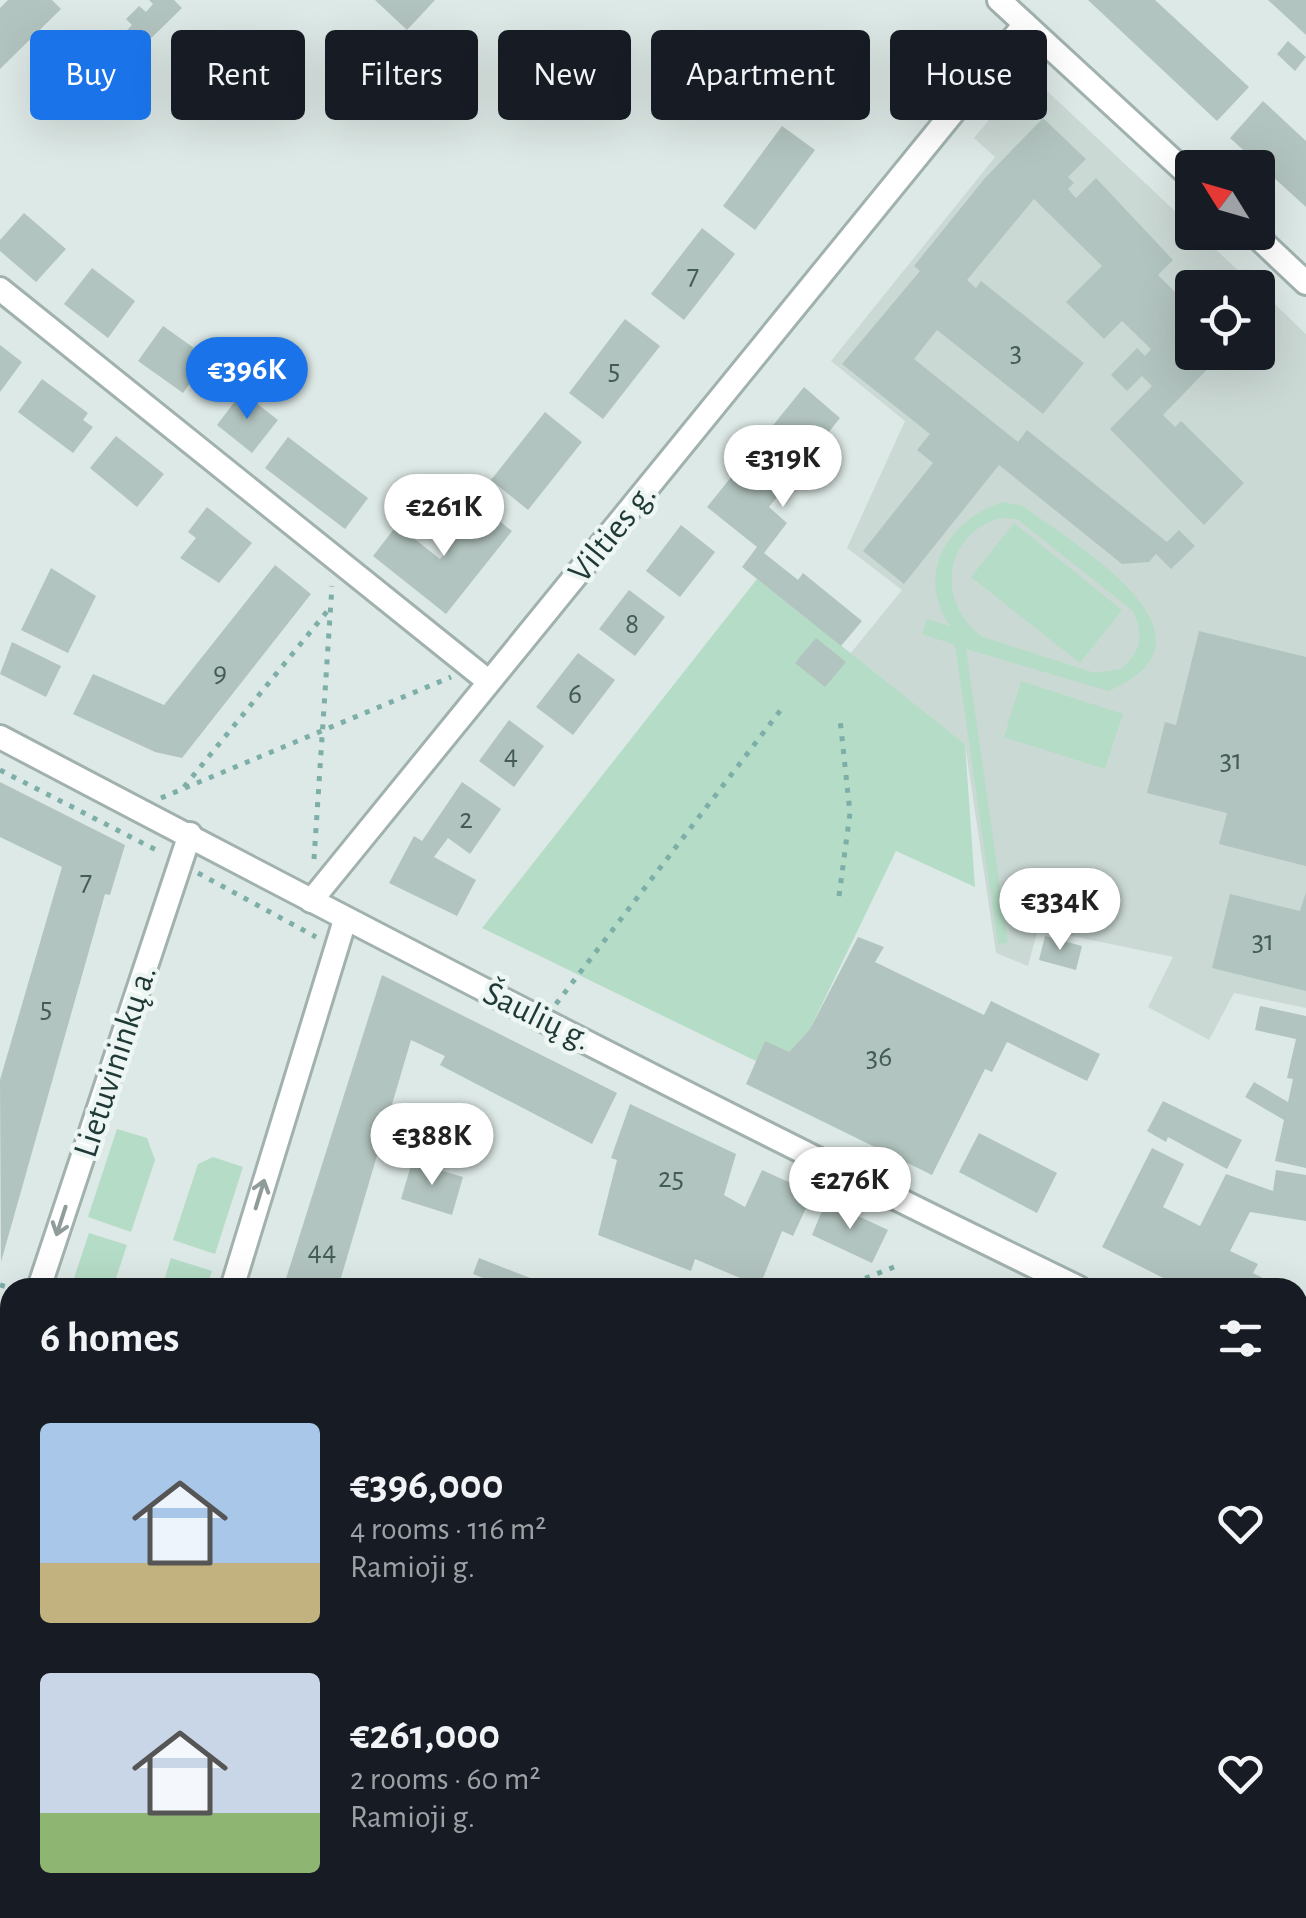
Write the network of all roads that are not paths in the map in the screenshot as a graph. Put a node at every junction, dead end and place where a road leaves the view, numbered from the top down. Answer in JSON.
{"nodes":[{"id":1,"x":999,"y":0,"type":"edge"},
{"id":2,"x":1025,"y":24,"type":"junction"},
{"id":3,"x":1175,"y":162,"type":"edge"},
{"id":4,"x":1271,"y":250,"type":"edge"},
{"id":5,"x":1306,"y":283,"type":"edge"},
{"id":6,"x":0,"y":289,"type":"edge"},
{"id":7,"x":480,"y":675,"type":"junction"},
{"id":8,"x":0,"y":736,"type":"edge"},
{"id":9,"x":190,"y":834,"type":"junction"},
{"id":10,"x":311,"y":901,"type":"junction"},
{"id":11,"x":345,"y":920,"type":"junction"},
{"id":12,"x":42,"y":1278,"type":"edge"},
{"id":13,"x":235,"y":1278,"type":"edge"},
{"id":14,"x":1060,"y":1278,"type":"edge"}],
"edges":[{"from":1,"to":2,"type":"street"},
{"from":2,"to":3,"type":"street"},
{"from":2,"to":7,"type":"street","name":"Vilties g."},
{"from":4,"to":5,"type":"street"},
{"from":6,"to":7,"type":"street"},
{"from":7,"to":10,"type":"street","name":"Vilties g."},
{"from":8,"to":9,"type":"street","name":"Šaulių g."},
{"from":9,"to":10,"type":"street","name":"Šaulių g."},
{"from":9,"to":12,"type":"street","name":"Lietuvininkų a.","one_way":true},
{"from":10,"to":11,"type":"street","name":"Šaulių g."},
{"from":13,"to":11,"type":"street","one_way":true},
{"from":11,"to":14,"type":"street","name":"Šaulių g."}]}
